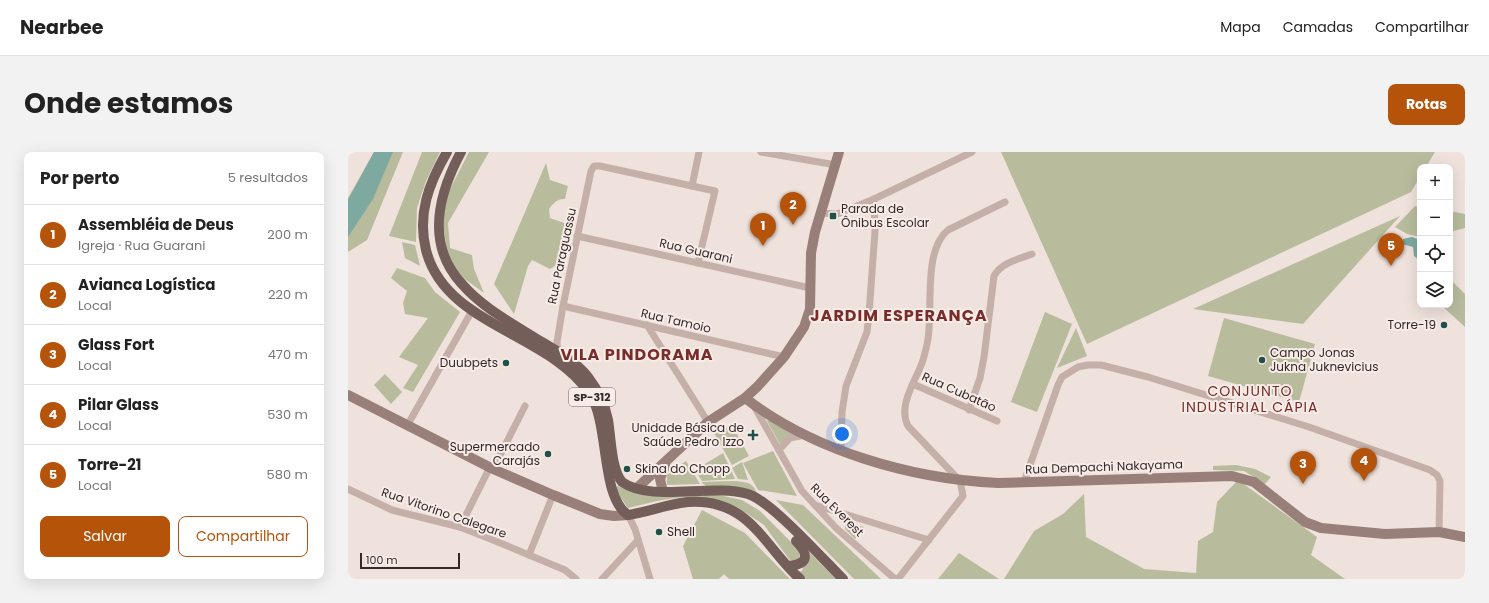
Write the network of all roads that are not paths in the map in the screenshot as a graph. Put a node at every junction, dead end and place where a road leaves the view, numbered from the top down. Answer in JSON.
{"nodes":[{"id":1,"x":446,"y":152,"type":"edge"},
{"id":2,"x":461,"y":152,"type":"edge"},
{"id":3,"x":698,"y":152,"type":"edge"},
{"id":4,"x":761,"y":152,"type":"edge"},
{"id":5,"x":839,"y":152,"type":"edge"},
{"id":6,"x":972,"y":152,"type":"edge"},
{"id":7,"x":836,"y":165,"type":"junction"},
{"id":8,"x":692,"y":186,"type":"junction"},
{"id":9,"x":874,"y":199,"type":"junction"},
{"id":10,"x":1005,"y":202,"type":"dead end"},
{"id":11,"x":820,"y":213,"type":"junction"},
{"id":12,"x":578,"y":236,"type":"junction"},
{"id":13,"x":1032,"y":254,"type":"dead end"},
{"id":14,"x":698,"y":263,"type":"junction"},
{"id":15,"x":810,"y":288,"type":"junction"},
{"id":16,"x":562,"y":306,"type":"junction"},
{"id":17,"x":473,"y":309,"type":"junction"},
{"id":18,"x":647,"y":325,"type":"junction"},
{"id":19,"x":558,"y":352,"type":"junction"},
{"id":20,"x":784,"y":357,"type":"junction"},
{"id":21,"x":912,"y":384,"type":"junction"},
{"id":22,"x":348,"y":395,"type":"edge"},
{"id":23,"x":744,"y":398,"type":"junction"},
{"id":24,"x":753,"y":404,"type":"junction"},
{"id":25,"x":525,"y":406,"type":"dead end"},
{"id":26,"x":969,"y":410,"type":"junction"},
{"id":27,"x":997,"y":421,"type":"dead end"},
{"id":28,"x":708,"y":422,"type":"junction"},
{"id":29,"x":407,"y":426,"type":"junction"},
{"id":30,"x":805,"y":434,"type":"junction"},
{"id":31,"x":779,"y":450,"type":"junction"},
{"id":32,"x":841,"y":450,"type":"junction"},
{"id":33,"x":666,"y":462,"type":"junction"},
{"id":34,"x":492,"y":468,"type":"junction"},
{"id":35,"x":960,"y":481,"type":"junction"},
{"id":36,"x":1024,"y":482,"type":"junction"},
{"id":37,"x":637,"y":488,"type":"junction"},
{"id":38,"x":348,"y":489,"type":"edge"},
{"id":39,"x":727,"y":491,"type":"junction"},
{"id":40,"x":663,"y":492,"type":"junction"},
{"id":41,"x":553,"y":495,"type":"junction"},
{"id":42,"x":813,"y":505,"type":"junction"},
{"id":43,"x":628,"y":515,"type":"junction"},
{"id":44,"x":460,"y":527,"type":"junction"},
{"id":45,"x":1439,"y":532,"type":"junction"},
{"id":46,"x":1465,"y":537,"type":"edge"},
{"id":47,"x":638,"y":540,"type":"junction"},
{"id":48,"x":929,"y":540,"type":"junction"},
{"id":49,"x":528,"y":555,"type":"junction"},
{"id":50,"x":789,"y":566,"type":"junction"},
{"id":51,"x":576,"y":579,"type":"edge"},
{"id":52,"x":602,"y":579,"type":"edge"},
{"id":53,"x":650,"y":579,"type":"edge"},
{"id":54,"x":800,"y":579,"type":"edge"},
{"id":55,"x":842,"y":579,"type":"edge"},
{"id":56,"x":895,"y":579,"type":"edge"},
{"id":57,"x":898,"y":579,"type":"edge"}],
"edges":[{"from":1,"to":17,"type":"main road","number":"SP-312"},
{"from":2,"to":19,"type":"main road","number":"SP-312"},
{"from":3,"to":8,"type":"street"},
{"from":4,"to":7,"type":"street"},
{"from":5,"to":7,"type":"street"},
{"from":6,"to":9,"type":"street"},
{"from":7,"to":11,"type":"street"},
{"from":8,"to":12,"type":"street","name":"Rua Paraguassu"},
{"from":8,"to":14,"type":"street"},
{"from":9,"to":11,"type":"street"},
{"from":9,"to":32,"type":"street"},
{"from":10,"to":21,"type":"street"},
{"from":11,"to":15,"type":"street"},
{"from":12,"to":14,"type":"street","name":"Rua Guarani"},
{"from":12,"to":16,"type":"street","name":"Rua Paraguassu"},
{"from":13,"to":26,"type":"street"},
{"from":14,"to":15,"type":"street","name":"Rua Guarani"},
{"from":15,"to":20,"type":"street"},
{"from":16,"to":18,"type":"street","name":"Rua Tamoio"},
{"from":16,"to":19,"type":"street","name":"Rua Paraguassu"},
{"from":17,"to":29,"type":"street"},
{"from":17,"to":43,"type":"main road","number":"SP-312"},
{"from":18,"to":20,"type":"street","name":"Rua Tamoio"},
{"from":18,"to":28,"type":"street"},
{"from":19,"to":37,"type":"main road","number":"SP-312"},
{"from":20,"to":23,"type":"street"},
{"from":21,"to":26,"type":"street","name":"Rua Cubatão"},
{"from":21,"to":35,"type":"street"},
{"from":22,"to":29,"type":"street"},
{"from":23,"to":24,"type":"street","name":"Rua Dempachi Nakayama"},
{"from":23,"to":28,"type":"street"},
{"from":24,"to":30,"type":"street","name":"Rua Dempachi Nakayama"},
{"from":24,"to":31,"type":"street","name":"Rua Everest"},
{"from":25,"to":34,"type":"street"},
{"from":26,"to":27,"type":"street","name":"Rua Cubatão"},
{"from":28,"to":33,"type":"street"},
{"from":29,"to":34,"type":"street"},
{"from":30,"to":31,"type":"street"},
{"from":30,"to":32,"type":"street","name":"Rua Dempachi Nakayama"},
{"from":31,"to":42,"type":"street","name":"Rua Everest"},
{"from":32,"to":35,"type":"street","name":"Rua Dempachi Nakayama"},
{"from":33,"to":37,"type":"street"},
{"from":33,"to":40,"type":"street"},
{"from":34,"to":41,"type":"street"},
{"from":34,"to":44,"type":"street"},
{"from":35,"to":36,"type":"street","name":"Rua Dempachi Nakayama"},
{"from":35,"to":48,"type":"street"},
{"from":36,"to":45,"type":"street","name":"Rua Dempachi Nakayama"},
{"from":36,"to":45,"type":"street"},
{"from":37,"to":40,"type":"main road","number":"SP-312"},
{"from":38,"to":44,"type":"street","name":"Rua Vitorino Calegare"},
{"from":39,"to":40,"type":"main road","number":"SP-312"},
{"from":39,"to":50,"type":"main road"},
{"from":39,"to":55,"type":"main road","number":"SP-312"},
{"from":41,"to":43,"type":"street"},
{"from":41,"to":49,"type":"street"},
{"from":42,"to":48,"type":"street"},
{"from":42,"to":56,"type":"street","name":"Rua Everest"},
{"from":43,"to":47,"type":"street"},
{"from":43,"to":50,"type":"main road"},
{"from":44,"to":49,"type":"street","name":"Rua Vitorino Calegare"},
{"from":45,"to":46,"type":"street","name":"Rua Dempachi Nakayama"},
{"from":47,"to":52,"type":"street"},
{"from":47,"to":53,"type":"street"},
{"from":48,"to":57,"type":"street"},
{"from":49,"to":51,"type":"street","name":"Rua Vitorino Calegare"},
{"from":50,"to":54,"type":"main road"}]}
